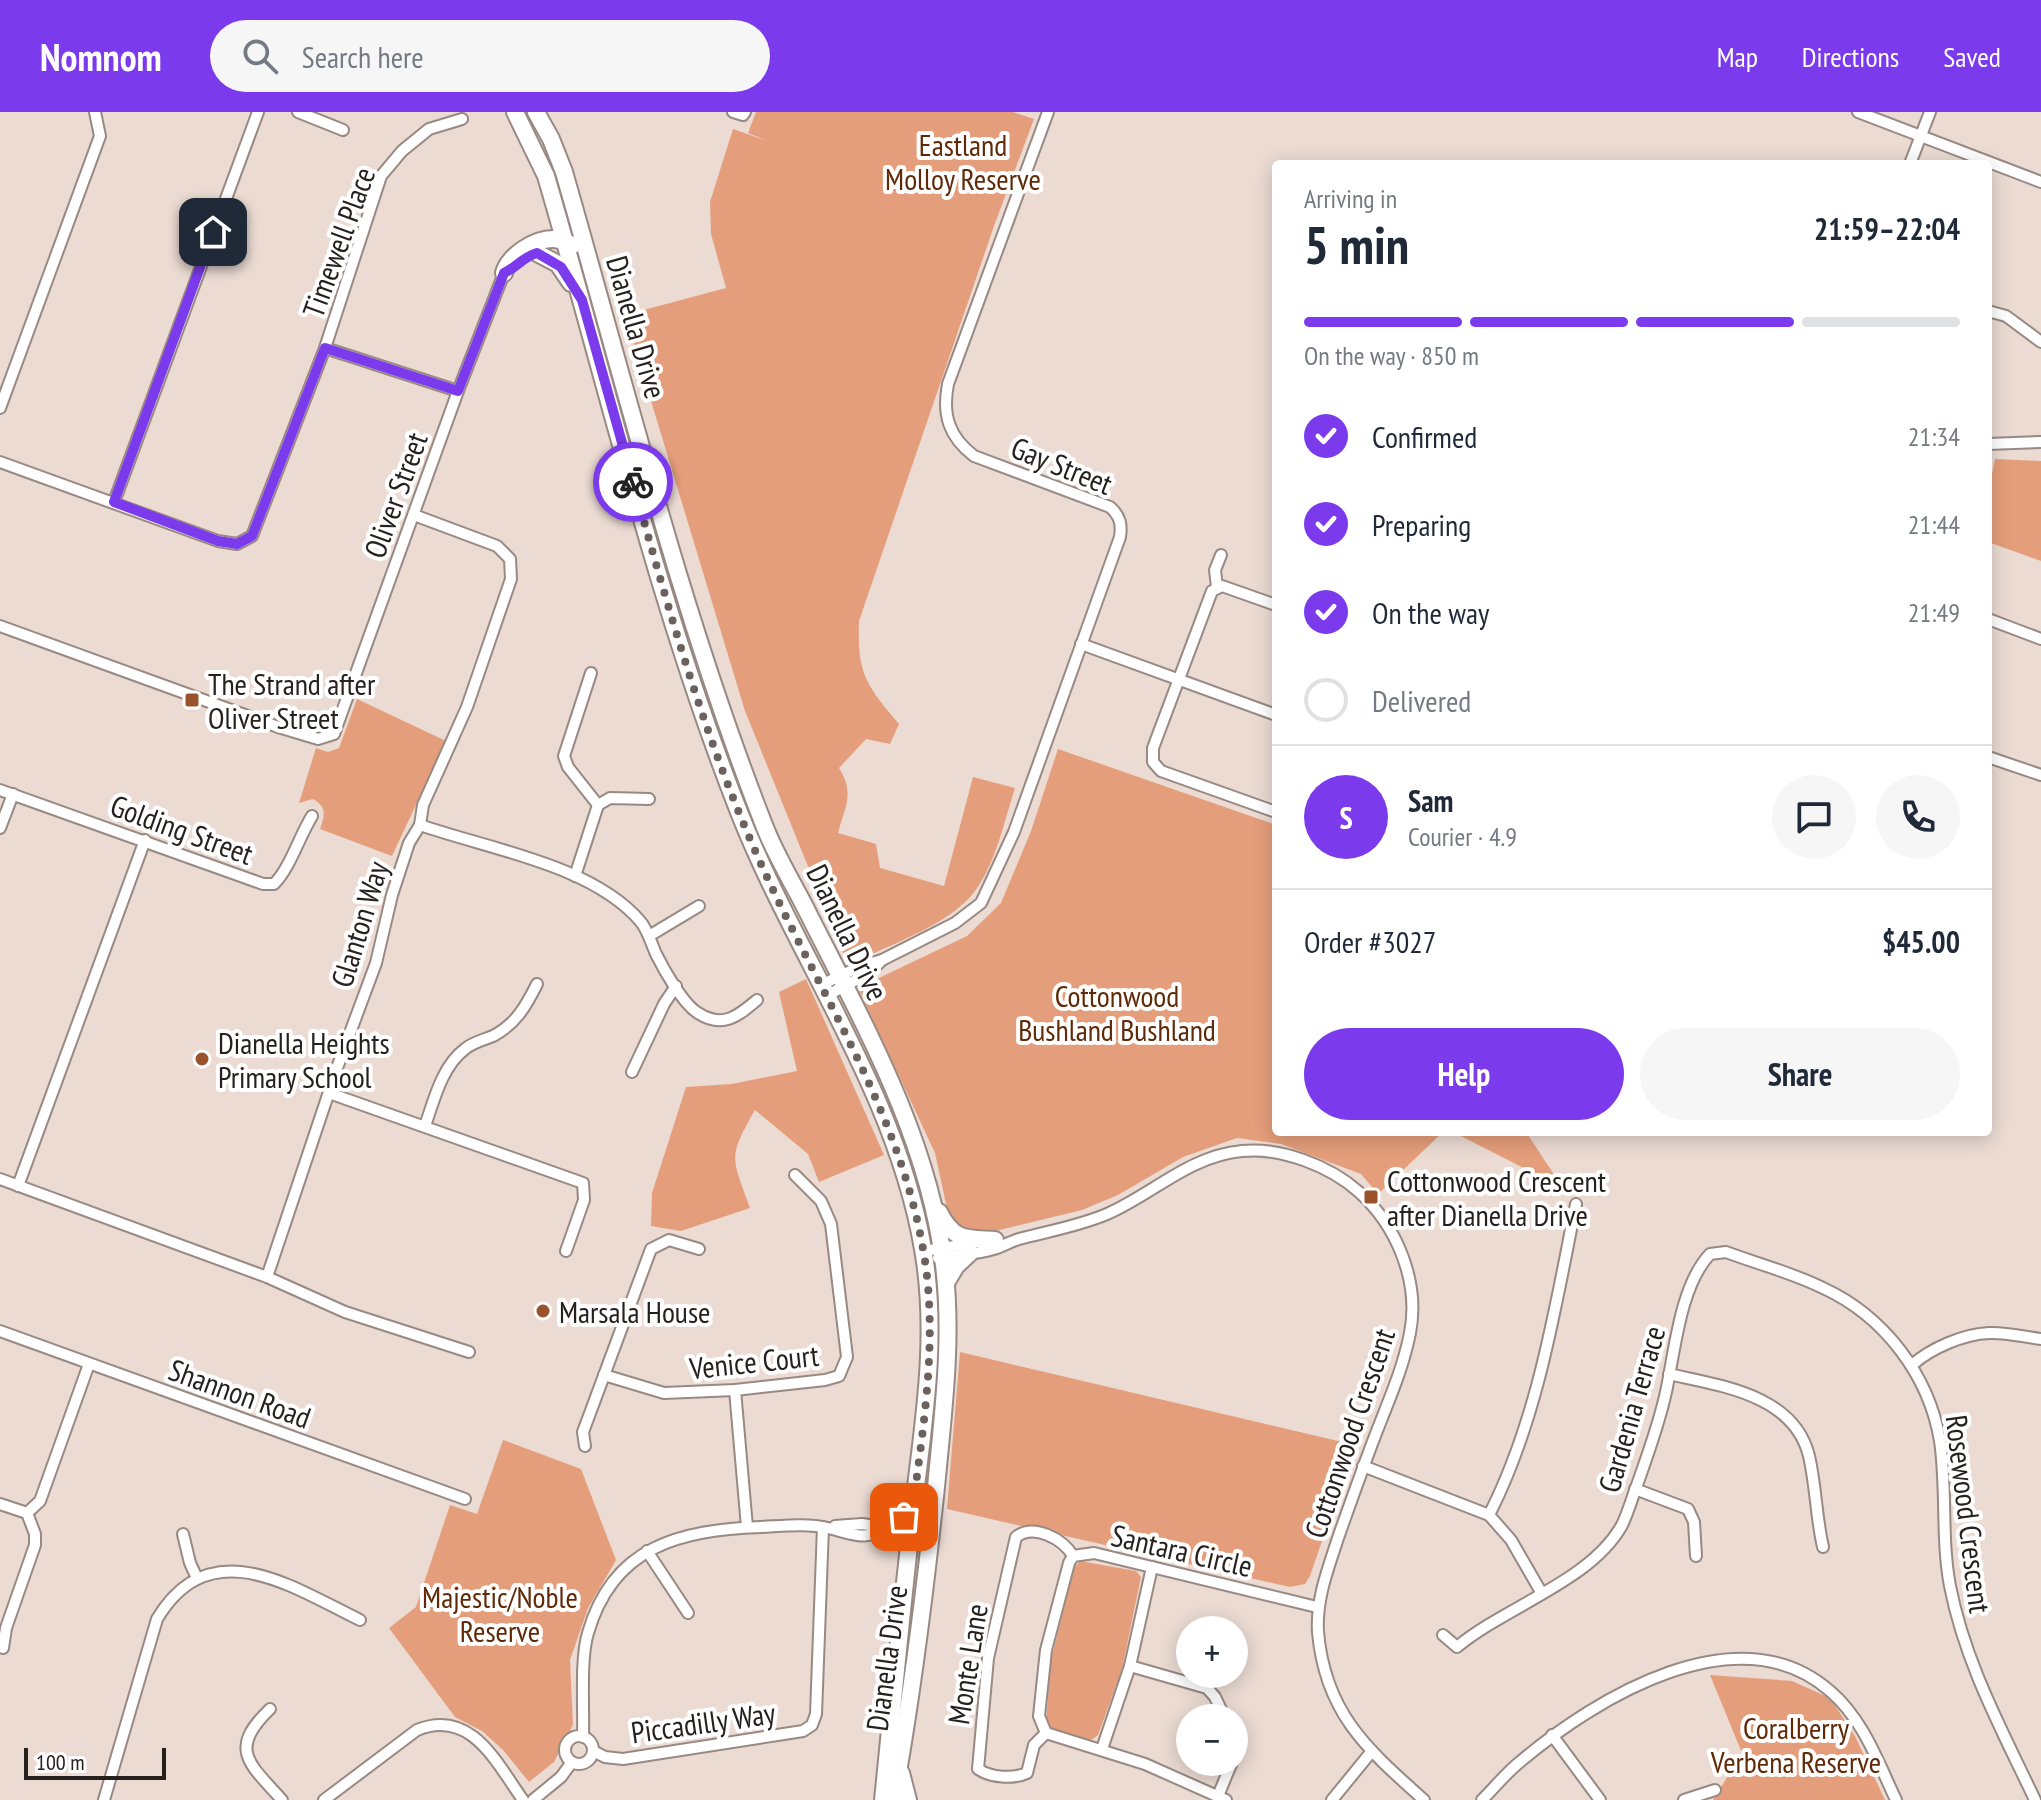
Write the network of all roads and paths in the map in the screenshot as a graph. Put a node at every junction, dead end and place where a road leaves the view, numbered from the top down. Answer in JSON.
{"nodes":[{"id":1,"x":95,"y":112,"type":"edge"},
{"id":2,"x":258,"y":112,"type":"edge"},
{"id":3,"x":298,"y":112,"type":"edge"},
{"id":4,"x":515,"y":112,"type":"edge"},
{"id":5,"x":536,"y":112,"type":"edge"},
{"id":6,"x":733,"y":112,"type":"edge"},
{"id":7,"x":745,"y":112,"type":"edge"},
{"id":8,"x":1048,"y":112,"type":"edge"},
{"id":9,"x":1858,"y":112,"type":"edge"},
{"id":10,"x":1930,"y":112,"type":"edge"},
{"id":11,"x":462,"y":119,"type":"dead end"},
{"id":12,"x":343,"y":130,"type":"dead end"},
{"id":13,"x":1920,"y":136,"type":"junction"},
{"id":14,"x":1911,"y":160,"type":"edge"},
{"id":15,"x":1983,"y":160,"type":"edge"},
{"id":16,"x":1992,"y":163,"type":"edge"},
{"id":17,"x":2041,"y":182,"type":"edge"},
{"id":18,"x":574,"y":207,"type":"junction"},
{"id":19,"x":557,"y":213,"type":"junction"},
{"id":20,"x":566,"y":243,"type":"junction"},
{"id":21,"x":533,"y":250,"type":"junction"},
{"id":22,"x":593,"y":272,"type":"junction"},
{"id":23,"x":504,"y":273,"type":"joint"},
{"id":24,"x":582,"y":300,"type":"junction"},
{"id":25,"x":1992,"y":312,"type":"edge"},
{"id":26,"x":2041,"y":342,"type":"edge"},
{"id":27,"x":325,"y":348,"type":"junction"},
{"id":28,"x":458,"y":391,"type":"junction"},
{"id":29,"x":0,"y":408,"type":"edge"},
{"id":30,"x":2041,"y":442,"type":"edge"},
{"id":31,"x":1992,"y":444,"type":"edge"},
{"id":32,"x":0,"y":462,"type":"edge"},
{"id":33,"x":114,"y":502,"type":"junction"},
{"id":34,"x":414,"y":515,"type":"junction"},
{"id":35,"x":1221,"y":555,"type":"dead end"},
{"id":36,"x":1217,"y":587,"type":"junction"},
{"id":37,"x":1272,"y":604,"type":"edge"},
{"id":38,"x":1992,"y":621,"type":"edge"},
{"id":39,"x":0,"y":626,"type":"edge"},
{"id":40,"x":2041,"y":639,"type":"edge"},
{"id":41,"x":1081,"y":644,"type":"junction"},
{"id":42,"x":591,"y":673,"type":"dead end"},
{"id":43,"x":1178,"y":679,"type":"junction"},
{"id":44,"x":1272,"y":714,"type":"edge"},
{"id":45,"x":1992,"y":758,"type":"edge"},
{"id":46,"x":2041,"y":775,"type":"edge"},
{"id":47,"x":0,"y":790,"type":"edge"},
{"id":48,"x":13,"y":794,"type":"junction"},
{"id":49,"x":649,"y":799,"type":"dead end"},
{"id":50,"x":598,"y":805,"type":"junction"},
{"id":51,"x":1272,"y":811,"type":"edge"},
{"id":52,"x":312,"y":816,"type":"dead end"},
{"id":53,"x":420,"y":825,"type":"junction"},
{"id":54,"x":0,"y":828,"type":"edge"},
{"id":55,"x":145,"y":840,"type":"junction"},
{"id":56,"x":575,"y":876,"type":"junction"},
{"id":57,"x":699,"y":906,"type":"dead end"},
{"id":58,"x":649,"y":936,"type":"junction"},
{"id":59,"x":842,"y":981,"type":"junction"},
{"id":60,"x":537,"y":984,"type":"dead end"},
{"id":61,"x":676,"y":986,"type":"junction"},
{"id":62,"x":823,"y":991,"type":"junction"},
{"id":63,"x":757,"y":1000,"type":"dead end"},
{"id":64,"x":632,"y":1072,"type":"dead end"},
{"id":65,"x":329,"y":1093,"type":"junction"},
{"id":66,"x":425,"y":1126,"type":"junction"},
{"id":67,"x":795,"y":1175,"type":"dead end"},
{"id":68,"x":0,"y":1179,"type":"edge"},
{"id":69,"x":18,"y":1186,"type":"junction"},
{"id":70,"x":933,"y":1199,"type":"junction"},
{"id":71,"x":1576,"y":1204,"type":"dead end"},
{"id":72,"x":995,"y":1240,"type":"junction"},
{"id":73,"x":1014,"y":1240,"type":"junction"},
{"id":74,"x":699,"y":1249,"type":"dead end"},
{"id":75,"x":566,"y":1251,"type":"dead end"},
{"id":76,"x":942,"y":1253,"type":"junction"},
{"id":77,"x":970,"y":1253,"type":"junction"},
{"id":78,"x":1710,"y":1254,"type":"joint"},
{"id":79,"x":924,"y":1256,"type":"junction"},
{"id":80,"x":267,"y":1277,"type":"junction"},
{"id":81,"x":946,"y":1283,"type":"junction"},
{"id":82,"x":0,"y":1331,"type":"edge"},
{"id":83,"x":2041,"y":1339,"type":"edge"},
{"id":84,"x":469,"y":1352,"type":"dead end"},
{"id":85,"x":89,"y":1364,"type":"junction"},
{"id":86,"x":1912,"y":1365,"type":"junction"},
{"id":87,"x":1669,"y":1374,"type":"junction"},
{"id":88,"x":604,"y":1375,"type":"junction"},
{"id":89,"x":735,"y":1390,"type":"junction"},
{"id":90,"x":585,"y":1446,"type":"dead end"},
{"id":91,"x":1363,"y":1466,"type":"junction"},
{"id":92,"x":1635,"y":1489,"type":"junction"},
{"id":93,"x":465,"y":1499,"type":"dead end"},
{"id":94,"x":0,"y":1504,"type":"edge"},
{"id":95,"x":27,"y":1513,"type":"junction"},
{"id":96,"x":1489,"y":1515,"type":"junction"},
{"id":97,"x":911,"y":1526,"type":"junction"},
{"id":98,"x":747,"y":1527,"type":"junction"},
{"id":99,"x":886,"y":1527,"type":"joint"},
{"id":100,"x":826,"y":1528,"type":"junction"},
{"id":101,"x":183,"y":1534,"type":"dead end"},
{"id":102,"x":931,"y":1534,"type":"junction"},
{"id":103,"x":1823,"y":1547,"type":"dead end"},
{"id":104,"x":647,"y":1551,"type":"junction"},
{"id":105,"x":1073,"y":1556,"type":"junction"},
{"id":106,"x":1696,"y":1556,"type":"dead end"},
{"id":107,"x":1152,"y":1567,"type":"junction"},
{"id":108,"x":197,"y":1578,"type":"junction"},
{"id":109,"x":1541,"y":1592,"type":"junction"},
{"id":110,"x":1317,"y":1607,"type":"junction"},
{"id":111,"x":688,"y":1613,"type":"dead end"},
{"id":112,"x":360,"y":1620,"type":"dead end"},
{"id":113,"x":1443,"y":1635,"type":"dead end"},
{"id":114,"x":3,"y":1648,"type":"dead end"},
{"id":115,"x":1130,"y":1666,"type":"junction"},
{"id":116,"x":1218,"y":1704,"type":"edge"},
{"id":117,"x":270,"y":1709,"type":"dead end"},
{"id":118,"x":1046,"y":1733,"type":"junction"},
{"id":119,"x":1552,"y":1735,"type":"junction"},
{"id":120,"x":583,"y":1737,"type":"junction"},
{"id":121,"x":1102,"y":1749,"type":"junction"},
{"id":122,"x":593,"y":1751,"type":"junction"},
{"id":123,"x":1372,"y":1751,"type":"junction"},
{"id":124,"x":572,"y":1762,"type":"junction"},
{"id":125,"x":893,"y":1768,"type":"junction"},
{"id":126,"x":1228,"y":1776,"type":"edge"},
{"id":127,"x":1715,"y":1790,"type":"dead end"},
{"id":128,"x":1222,"y":1798,"type":"edge"},
{"id":129,"x":104,"y":1800,"type":"edge"},
{"id":130,"x":282,"y":1800,"type":"edge"},
{"id":131,"x":324,"y":1800,"type":"edge"},
{"id":132,"x":523,"y":1800,"type":"edge"},
{"id":133,"x":533,"y":1800,"type":"edge"},
{"id":134,"x":867,"y":1800,"type":"edge"},
{"id":135,"x":883,"y":1800,"type":"edge"},
{"id":136,"x":893,"y":1800,"type":"edge"},
{"id":137,"x":908,"y":1800,"type":"edge"},
{"id":138,"x":1332,"y":1800,"type":"edge"},
{"id":139,"x":1424,"y":1800,"type":"edge"},
{"id":140,"x":1482,"y":1800,"type":"edge"},
{"id":141,"x":1600,"y":1800,"type":"edge"},
{"id":142,"x":1684,"y":1800,"type":"edge"},
{"id":143,"x":1896,"y":1800,"type":"edge"},
{"id":144,"x":2035,"y":1800,"type":"edge"}],
"edges":[{"from":1,"to":29,"type":"street"},
{"from":2,"to":33,"type":"street"},
{"from":3,"to":12,"type":"street"},
{"from":4,"to":19,"type":"main road","name":"Dianella Drive"},
{"from":5,"to":18,"type":"main road","name":"Dianella Drive"},
{"from":6,"to":7,"type":"street"},
{"from":8,"to":41,"type":"street","name":"Gay Street"},
{"from":9,"to":13,"type":"street"},
{"from":10,"to":13,"type":"street"},
{"from":11,"to":27,"type":"street","name":"Timewell Place"},
{"from":13,"to":14,"type":"street"},
{"from":13,"to":15,"type":"street"},
{"from":16,"to":17,"type":"street"},
{"from":18,"to":20,"type":"main road"},
{"from":18,"to":22,"type":"main road","name":"Dianella Drive"},
{"from":19,"to":20,"type":"main road","name":"Dianella Drive"},
{"from":19,"to":21,"type":"main road"},
{"from":20,"to":21,"type":"main road"},
{"from":20,"to":22,"type":"main road"},
{"from":20,"to":24,"type":"main road","name":"Dianella Drive"},
{"from":21,"to":23,"type":"main road"},
{"from":21,"to":24,"type":"main road"},
{"from":22,"to":59,"type":"main road","name":"Dianella Drive"},
{"from":23,"to":28,"type":"street","name":"Oliver Street"},
{"from":24,"to":62,"type":"main road","name":"Dianella Drive"},
{"from":25,"to":26,"type":"street"},
{"from":27,"to":28,"type":"street"},
{"from":27,"to":33,"type":"street","name":"Timewell Place"},
{"from":28,"to":34,"type":"street","name":"Oliver Street"},
{"from":30,"to":31,"type":"street"},
{"from":32,"to":33,"type":"street"},
{"from":34,"to":39,"type":"street","name":"Oliver Street"},
{"from":34,"to":53,"type":"street","name":"Glanton Way"},
{"from":35,"to":36,"type":"street"},
{"from":36,"to":37,"type":"street"},
{"from":36,"to":43,"type":"street"},
{"from":38,"to":40,"type":"street"},
{"from":41,"to":43,"type":"street"},
{"from":41,"to":59,"type":"street","name":"Gay Street"},
{"from":42,"to":50,"type":"street"},
{"from":43,"to":44,"type":"street"},
{"from":43,"to":51,"type":"street"},
{"from":45,"to":46,"type":"street"},
{"from":47,"to":48,"type":"street","name":"Golding Street"},
{"from":48,"to":54,"type":"street"},
{"from":48,"to":55,"type":"street","name":"Golding Street"},
{"from":49,"to":50,"type":"street"},
{"from":50,"to":56,"type":"street"},
{"from":52,"to":55,"type":"street","name":"Golding Street"},
{"from":53,"to":56,"type":"street"},
{"from":53,"to":65,"type":"street","name":"Glanton Way"},
{"from":55,"to":69,"type":"street"},
{"from":56,"to":58,"type":"street"},
{"from":57,"to":58,"type":"street"},
{"from":58,"to":61,"type":"street"},
{"from":59,"to":62,"type":"street","name":"Gay Street"},
{"from":59,"to":70,"type":"main road","name":"Dianella Drive"},
{"from":60,"to":66,"type":"street"},
{"from":61,"to":63,"type":"street"},
{"from":61,"to":64,"type":"street"},
{"from":62,"to":79,"type":"main road","name":"Dianella Drive"},
{"from":65,"to":66,"type":"street"},
{"from":65,"to":80,"type":"street","name":"Glanton Way"},
{"from":66,"to":75,"type":"street"},
{"from":67,"to":89,"type":"street","name":"Venice Court"},
{"from":68,"to":69,"type":"street"},
{"from":69,"to":80,"type":"street"},
{"from":70,"to":72,"type":"main road"},
{"from":70,"to":76,"type":"main road","name":"Dianella Drive"},
{"from":71,"to":96,"type":"street"},
{"from":72,"to":73,"type":"street","name":"Cottonwood Crescent"},
{"from":72,"to":76,"type":"street","name":"Cottonwood Crescent"},
{"from":73,"to":77,"type":"street","name":"Cottonwood Crescent"},
{"from":73,"to":91,"type":"street","name":"Cottonwood Crescent"},
{"from":74,"to":88,"type":"street"},
{"from":76,"to":77,"type":"street","name":"Cottonwood Crescent"},
{"from":76,"to":79,"type":"street","name":"Cottonwood Crescent"},
{"from":76,"to":81,"type":"main road","name":"Dianella Drive"},
{"from":77,"to":81,"type":"main road"},
{"from":78,"to":86,"type":"street","name":"Rosewood Crescent"},
{"from":78,"to":87,"type":"street","name":"Gardenia Terrace"},
{"from":79,"to":97,"type":"main road","name":"Dianella Drive"},
{"from":80,"to":84,"type":"street"},
{"from":81,"to":102,"type":"main road","name":"Dianella Drive"},
{"from":82,"to":85,"type":"street","name":"Shannon Road"},
{"from":83,"to":86,"type":"street"},
{"from":85,"to":93,"type":"street","name":"Shannon Road"},
{"from":85,"to":95,"type":"street"},
{"from":86,"to":144,"type":"street","name":"Rosewood Crescent"},
{"from":87,"to":92,"type":"street","name":"Gardenia Terrace"},
{"from":87,"to":103,"type":"street"},
{"from":88,"to":89,"type":"street","name":"Venice Court"},
{"from":88,"to":90,"type":"street"},
{"from":89,"to":98,"type":"street"},
{"from":91,"to":96,"type":"street"},
{"from":91,"to":110,"type":"street","name":"Cottonwood Crescent"},
{"from":92,"to":106,"type":"street"},
{"from":92,"to":109,"type":"street","name":"Gardenia Terrace"},
{"from":94,"to":95,"type":"street"},
{"from":95,"to":114,"type":"street"},
{"from":96,"to":109,"type":"street"},
{"from":97,"to":99,"type":"main road"},
{"from":97,"to":100,"type":"street"},
{"from":97,"to":102,"type":"street"},
{"from":97,"to":125,"type":"main road","name":"Dianella Drive"},
{"from":98,"to":100,"type":"street"},
{"from":98,"to":104,"type":"street"},
{"from":99,"to":100,"type":"street"},
{"from":100,"to":122,"type":"street","name":"Piccadilly Way"},
{"from":101,"to":108,"type":"street"},
{"from":102,"to":125,"type":"main road","name":"Dianella Drive"},
{"from":104,"to":111,"type":"street"},
{"from":104,"to":120,"type":"street"},
{"from":105,"to":107,"type":"street","name":"Santara Circle"},
{"from":105,"to":118,"type":"street","name":"Santara Circle"},
{"from":105,"to":118,"type":"street","name":"Monte Lane"},
{"from":107,"to":110,"type":"street","name":"Santara Circle"},
{"from":107,"to":115,"type":"street"},
{"from":108,"to":112,"type":"street"},
{"from":108,"to":129,"type":"street"},
{"from":109,"to":113,"type":"street","name":"Gardenia Terrace"},
{"from":110,"to":123,"type":"street","name":"Cottonwood Crescent"},
{"from":115,"to":116,"type":"street"},
{"from":115,"to":121,"type":"street"},
{"from":117,"to":130,"type":"street"},
{"from":118,"to":121,"type":"street"},
{"from":119,"to":140,"type":"street"},
{"from":119,"to":141,"type":"street"},
{"from":119,"to":143,"type":"street"},
{"from":120,"to":122,"type":"street"},
{"from":120,"to":124,"type":"street"},
{"from":121,"to":128,"type":"street"},
{"from":122,"to":124,"type":"street"},
{"from":123,"to":138,"type":"street"},
{"from":123,"to":139,"type":"street","name":"Cottonwood Crescent"},
{"from":124,"to":133,"type":"street"},
{"from":125,"to":134,"type":"main road"},
{"from":125,"to":135,"type":"main road","name":"Dianella Drive"},
{"from":125,"to":136,"type":"main road","name":"Dianella Drive"},
{"from":125,"to":137,"type":"main road"},
{"from":126,"to":128,"type":"street"},
{"from":127,"to":142,"type":"street"},
{"from":131,"to":132,"type":"street"}]}
